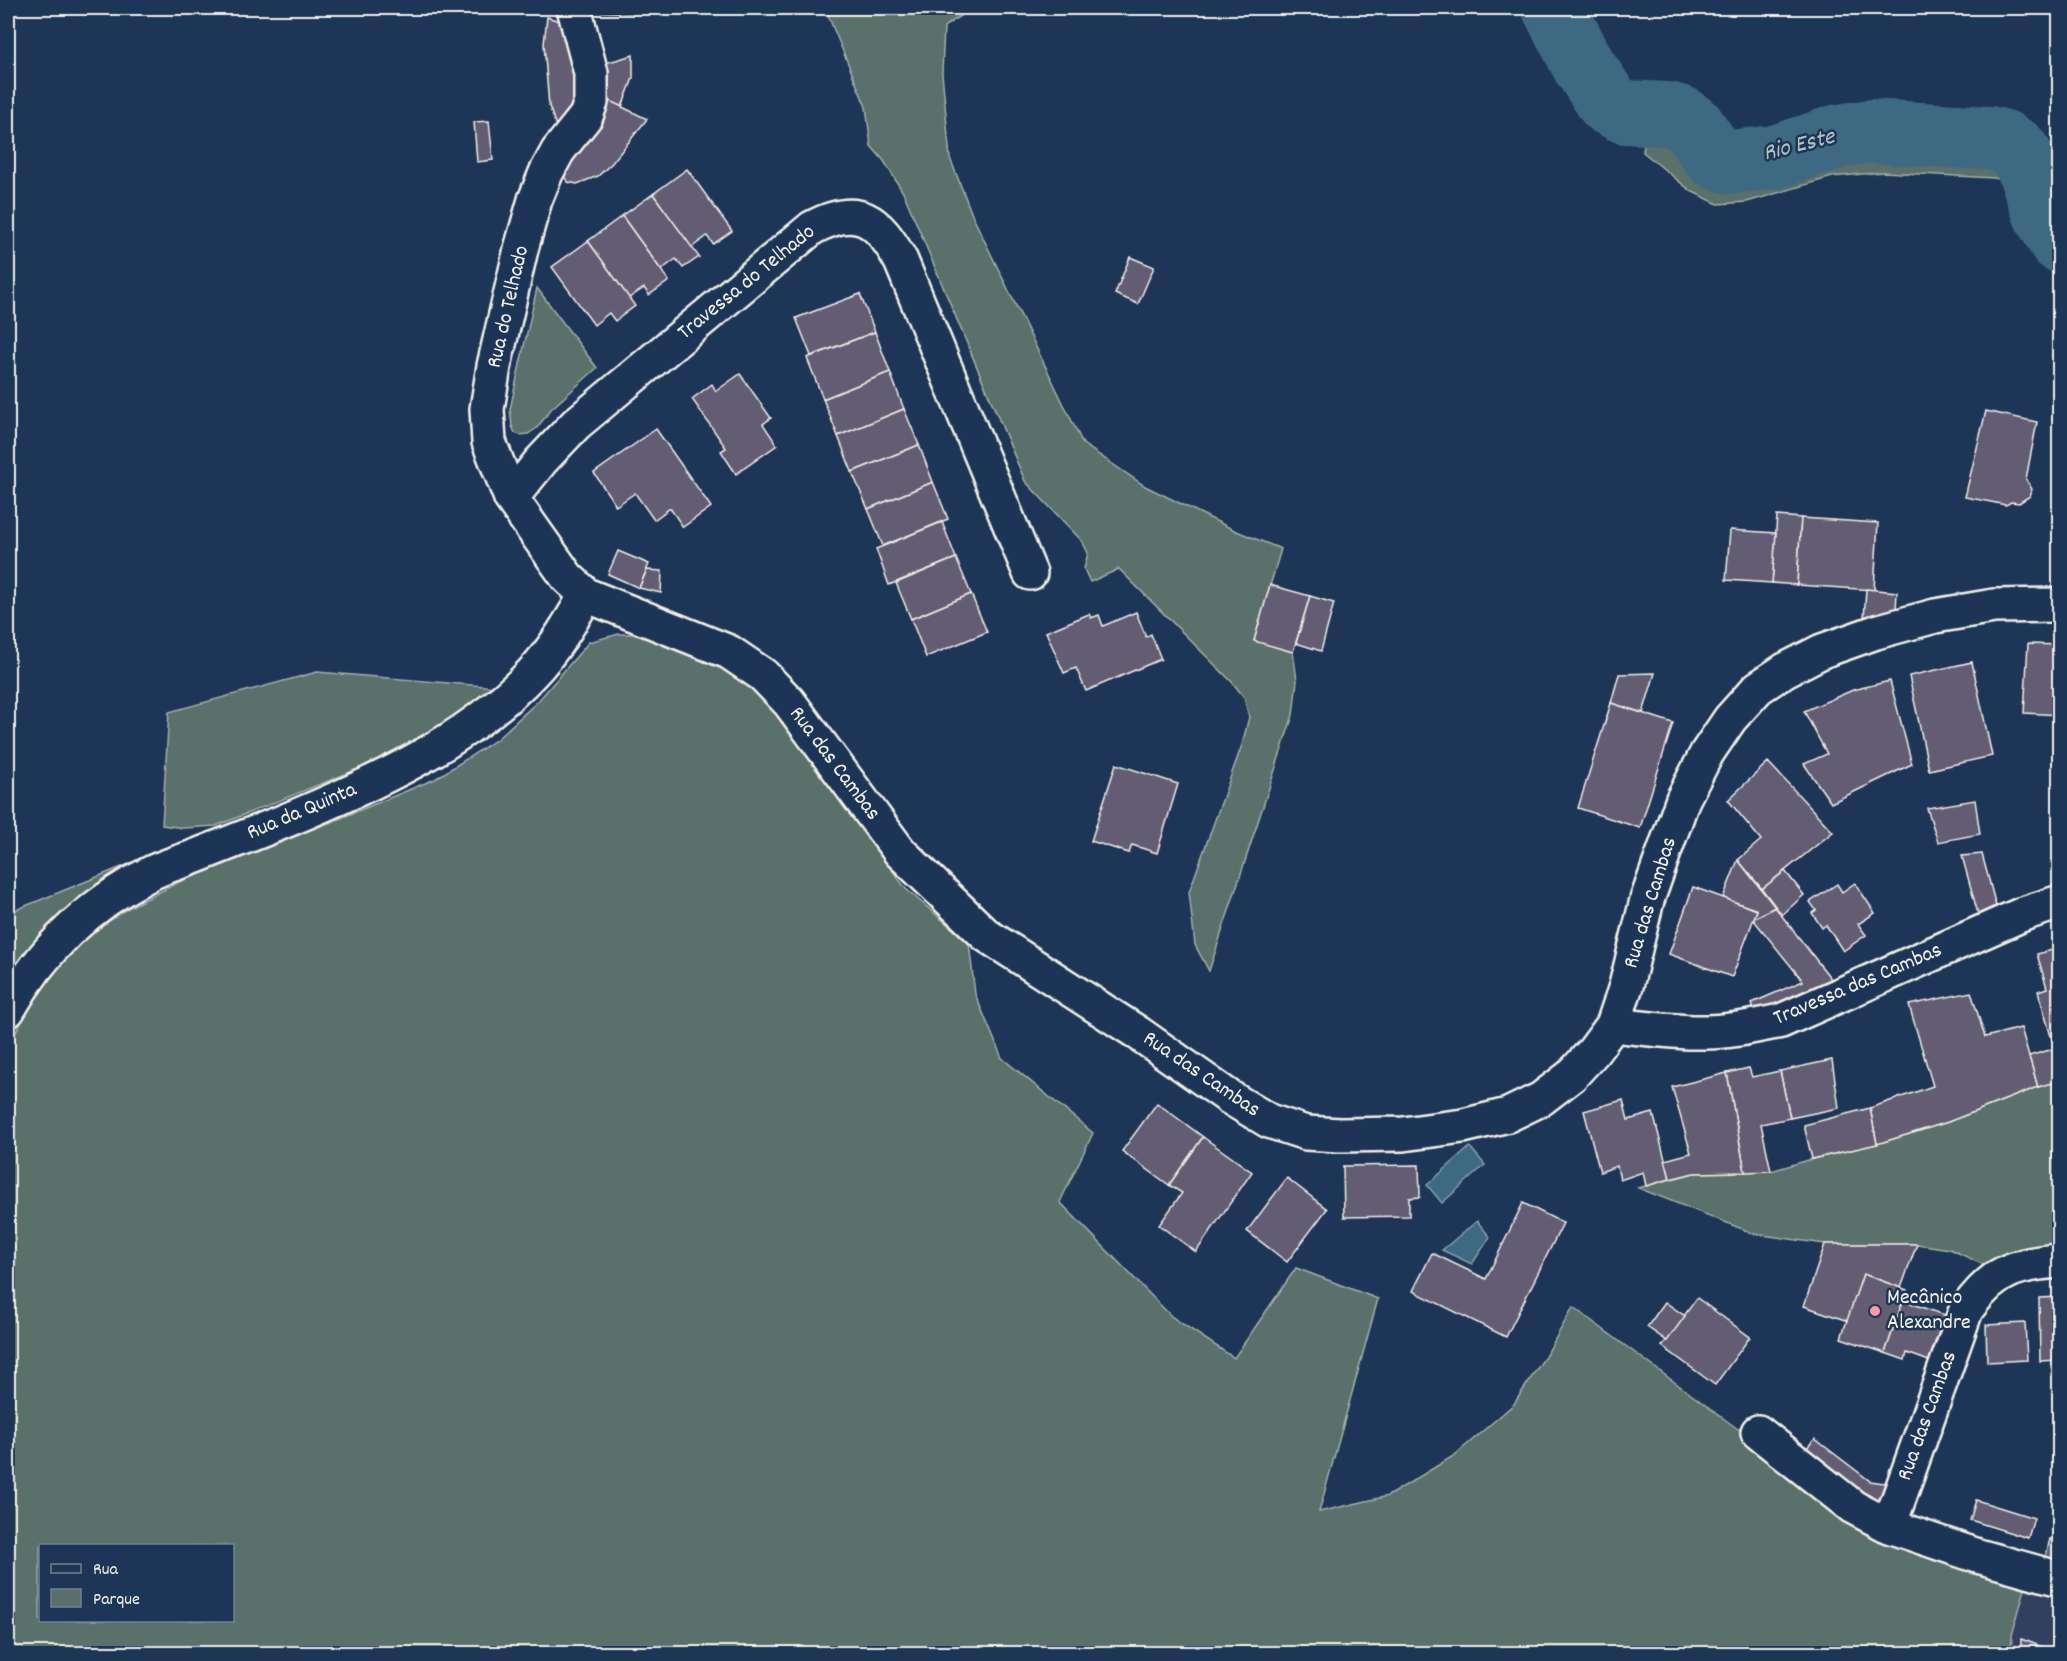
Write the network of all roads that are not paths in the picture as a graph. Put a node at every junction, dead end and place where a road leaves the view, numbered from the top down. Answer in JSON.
{"nodes":[{"id":1,"x":574,"y":8,"type":"edge"},
{"id":2,"x":511,"y":498,"type":"junction"},
{"id":3,"x":1030,"y":573,"type":"dead end"},
{"id":4,"x":586,"y":595,"type":"junction"},
{"id":5,"x":2060,"y":605,"type":"edge"},
{"id":6,"x":2060,"y":902,"type":"edge"},
{"id":7,"x":8,"y":1010,"type":"edge"},
{"id":8,"x":1613,"y":1024,"type":"junction"},
{"id":9,"x":2060,"y":1261,"type":"edge"},
{"id":10,"x":1758,"y":1432,"type":"dead end"},
{"id":11,"x":1889,"y":1526,"type":"junction"},
{"id":12,"x":2060,"y":1579,"type":"edge"}],
"edges":[{"from":1,"to":2,"type":"street","name":"Rua do Telhado"},
{"from":2,"to":3,"type":"street","name":"Travessa do Telhado"},
{"from":2,"to":4,"type":"street","name":"Rua do Telhado"},
{"from":4,"to":7,"type":"street","name":"Rua da Quinta"},
{"from":4,"to":8,"type":"street","name":"Rua das Cambas"},
{"from":5,"to":8,"type":"street","name":"Rua das Cambas"},
{"from":6,"to":8,"type":"street","name":"Travessa das Cambas"},
{"from":9,"to":11,"type":"street","name":"Rua das Cambas"},
{"from":10,"to":11,"type":"street"},
{"from":11,"to":12,"type":"street"}]}
